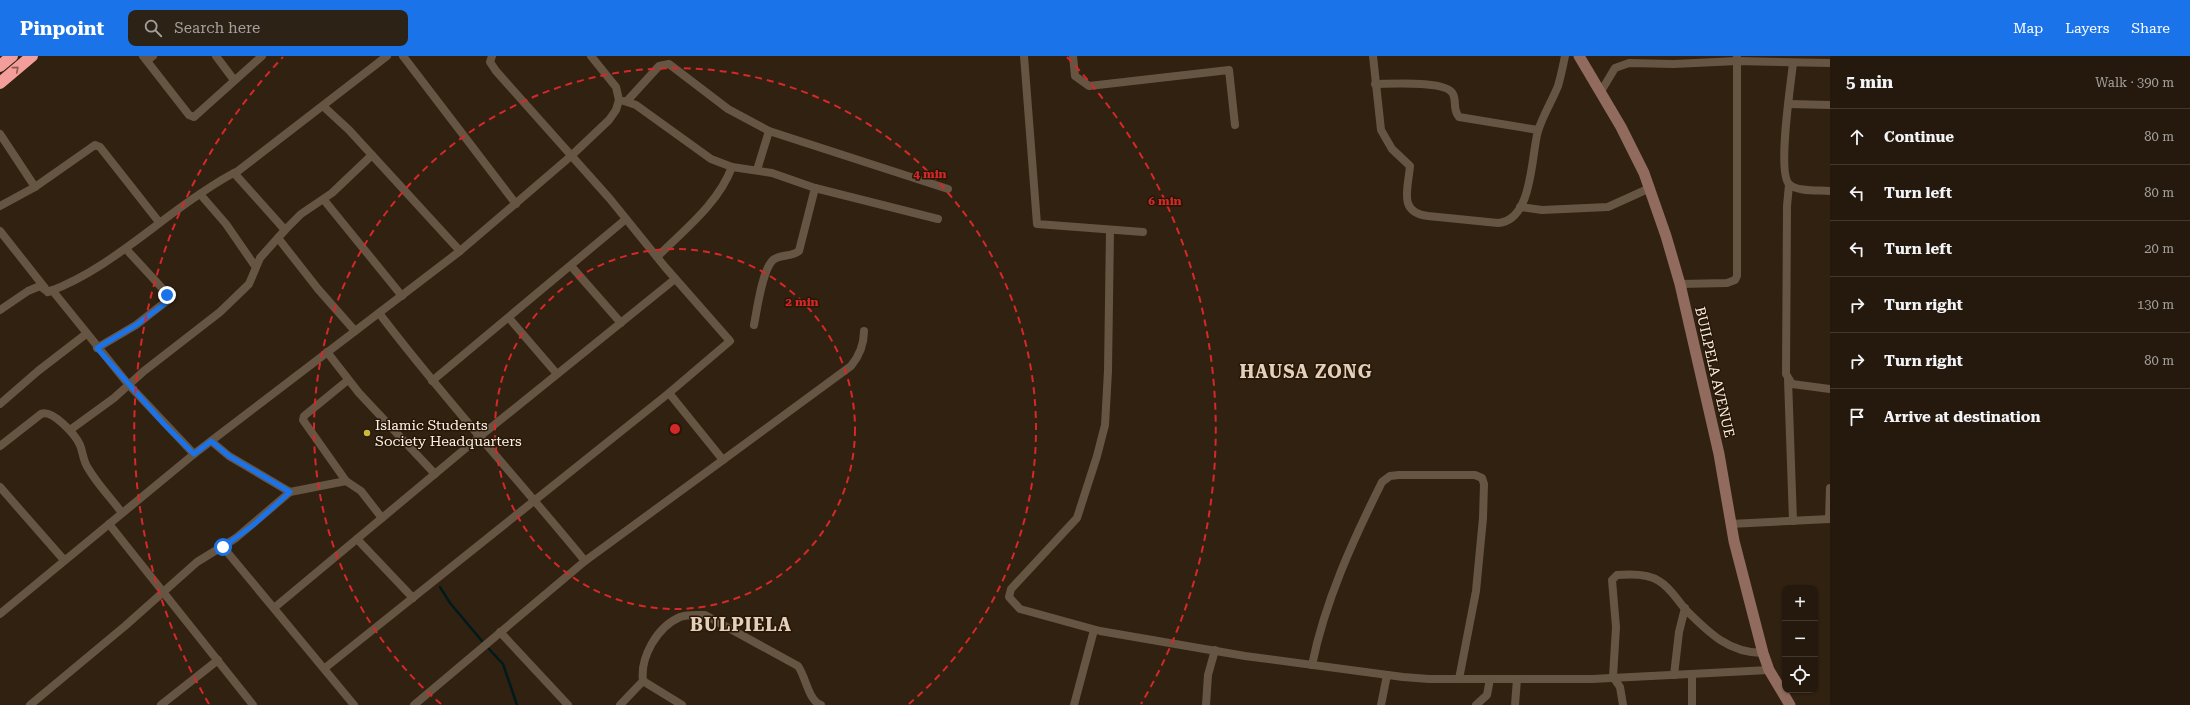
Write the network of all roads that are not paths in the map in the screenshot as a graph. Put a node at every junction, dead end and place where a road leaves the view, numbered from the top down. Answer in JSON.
{"nodes":[{"id":1,"x":12,"y":56,"type":"edge"},
{"id":2,"x":32,"y":56,"type":"edge"},
{"id":3,"x":216,"y":56,"type":"edge"},
{"id":4,"x":262,"y":56,"type":"edge"},
{"id":5,"x":387,"y":56,"type":"edge"},
{"id":6,"x":403,"y":56,"type":"edge"},
{"id":7,"x":492,"y":56,"type":"edge"},
{"id":8,"x":591,"y":56,"type":"edge"},
{"id":9,"x":1024,"y":56,"type":"edge"},
{"id":10,"x":1073,"y":56,"type":"edge"},
{"id":11,"x":1372,"y":56,"type":"edge"},
{"id":12,"x":1566,"y":56,"type":"edge"},
{"id":13,"x":1579,"y":56,"type":"edge"},
{"id":14,"x":148,"y":58,"type":"edge"},
{"id":15,"x":1737,"y":59,"type":"edge"},
{"id":16,"x":1793,"y":63,"type":"junction"},
{"id":17,"x":1830,"y":63,"type":"edge"},
{"id":18,"x":0,"y":66,"type":"edge"},
{"id":19,"x":234,"y":80,"type":"junction"},
{"id":20,"x":0,"y":83,"type":"edge"},
{"id":21,"x":1375,"y":84,"type":"junction"},
{"id":22,"x":1600,"y":93,"type":"junction"},
{"id":23,"x":623,"y":100,"type":"junction"},
{"id":24,"x":1789,"y":104,"type":"junction"},
{"id":25,"x":1830,"y":104,"type":"edge"},
{"id":26,"x":323,"y":106,"type":"junction"},
{"id":27,"x":1235,"y":125,"type":"dead end"},
{"id":28,"x":1538,"y":130,"type":"junction"},
{"id":29,"x":769,"y":131,"type":"junction"},
{"id":30,"x":0,"y":134,"type":"edge"},
{"id":31,"x":372,"y":155,"type":"junction"},
{"id":32,"x":571,"y":156,"type":"junction"},
{"id":33,"x":732,"y":167,"type":"junction"},
{"id":34,"x":756,"y":170,"type":"junction"},
{"id":35,"x":234,"y":173,"type":"junction"},
{"id":36,"x":1789,"y":185,"type":"junction"},
{"id":37,"x":35,"y":187,"type":"junction"},
{"id":38,"x":815,"y":188,"type":"junction"},
{"id":39,"x":1650,"y":188,"type":"junction"},
{"id":40,"x":948,"y":189,"type":"dead end"},
{"id":41,"x":1830,"y":192,"type":"edge"},
{"id":42,"x":200,"y":194,"type":"junction"},
{"id":43,"x":324,"y":200,"type":"junction"},
{"id":44,"x":516,"y":204,"type":"junction"},
{"id":45,"x":0,"y":206,"type":"edge"},
{"id":46,"x":1520,"y":207,"type":"junction"},
{"id":47,"x":626,"y":219,"type":"junction"},
{"id":48,"x":938,"y":219,"type":"dead end"},
{"id":49,"x":159,"y":222,"type":"junction"},
{"id":50,"x":285,"y":230,"type":"junction"},
{"id":51,"x":1110,"y":230,"type":"junction"},
{"id":52,"x":0,"y":231,"type":"edge"},
{"id":53,"x":1143,"y":232,"type":"dead end"},
{"id":54,"x":278,"y":238,"type":"junction"},
{"id":55,"x":126,"y":249,"type":"junction"},
{"id":56,"x":460,"y":251,"type":"junction"},
{"id":57,"x":657,"y":257,"type":"junction"},
{"id":58,"x":255,"y":266,"type":"junction"},
{"id":59,"x":571,"y":266,"type":"junction"},
{"id":60,"x":675,"y":279,"type":"junction"},
{"id":61,"x":1680,"y":284,"type":"junction"},
{"id":62,"x":48,"y":292,"type":"junction"},
{"id":63,"x":402,"y":296,"type":"junction"},
{"id":64,"x":0,"y":310,"type":"edge"},
{"id":65,"x":379,"y":313,"type":"junction"},
{"id":66,"x":509,"y":318,"type":"junction"},
{"id":67,"x":621,"y":322,"type":"junction"},
{"id":68,"x":754,"y":325,"type":"dead end"},
{"id":69,"x":355,"y":331,"type":"junction"},
{"id":70,"x":864,"y":331,"type":"dead end"},
{"id":71,"x":86,"y":334,"type":"junction"},
{"id":72,"x":97,"y":348,"type":"junction"},
{"id":73,"x":326,"y":352,"type":"junction"},
{"id":74,"x":557,"y":374,"type":"junction"},
{"id":75,"x":1788,"y":379,"type":"junction"},
{"id":76,"x":348,"y":380,"type":"junction"},
{"id":77,"x":432,"y":381,"type":"junction"},
{"id":78,"x":128,"y":384,"type":"junction"},
{"id":79,"x":1830,"y":389,"type":"edge"},
{"id":80,"x":669,"y":393,"type":"junction"},
{"id":81,"x":0,"y":404,"type":"edge"},
{"id":82,"x":70,"y":430,"type":"junction"},
{"id":83,"x":478,"y":438,"type":"junction"},
{"id":84,"x":211,"y":441,"type":"junction"},
{"id":85,"x":0,"y":446,"type":"edge"},
{"id":86,"x":194,"y":454,"type":"junction"},
{"id":87,"x":723,"y":460,"type":"junction"},
{"id":88,"x":435,"y":474,"type":"junction"},
{"id":89,"x":346,"y":481,"type":"junction"},
{"id":90,"x":0,"y":487,"type":"edge"},
{"id":91,"x":1830,"y":488,"type":"edge"},
{"id":92,"x":290,"y":492,"type":"junction"},
{"id":93,"x":535,"y":500,"type":"junction"},
{"id":94,"x":122,"y":513,"type":"junction"},
{"id":95,"x":382,"y":518,"type":"junction"},
{"id":96,"x":1830,"y":519,"type":"edge"},
{"id":97,"x":1793,"y":521,"type":"junction"},
{"id":98,"x":109,"y":524,"type":"junction"},
{"id":99,"x":1730,"y":524,"type":"junction"},
{"id":100,"x":357,"y":539,"type":"junction"},
{"id":101,"x":223,"y":547,"type":"junction"},
{"id":102,"x":64,"y":560,"type":"junction"},
{"id":103,"x":585,"y":561,"type":"junction"},
{"id":104,"x":164,"y":592,"type":"junction"},
{"id":105,"x":413,"y":598,"type":"junction"},
{"id":106,"x":0,"y":602,"type":"edge"},
{"id":107,"x":274,"y":608,"type":"junction"},
{"id":108,"x":1685,"y":608,"type":"junction"},
{"id":109,"x":3,"y":611,"type":"edge"},
{"id":110,"x":1094,"y":630,"type":"junction"},
{"id":111,"x":500,"y":632,"type":"junction"},
{"id":112,"x":1215,"y":650,"type":"junction"},
{"id":113,"x":1763,"y":653,"type":"junction"},
{"id":114,"x":218,"y":660,"type":"junction"},
{"id":115,"x":1312,"y":665,"type":"junction"},
{"id":116,"x":325,"y":668,"type":"junction"},
{"id":117,"x":1769,"y":670,"type":"junction"},
{"id":118,"x":1692,"y":674,"type":"junction"},
{"id":119,"x":1387,"y":675,"type":"junction"},
{"id":120,"x":1674,"y":675,"type":"junction"},
{"id":121,"x":1613,"y":677,"type":"junction"},
{"id":122,"x":1459,"y":679,"type":"junction"},
{"id":123,"x":1490,"y":679,"type":"junction"},
{"id":124,"x":1517,"y":679,"type":"junction"},
{"id":125,"x":643,"y":681,"type":"junction"},
{"id":126,"x":30,"y":705,"type":"edge"},
{"id":127,"x":161,"y":705,"type":"edge"},
{"id":128,"x":253,"y":705,"type":"edge"},
{"id":129,"x":354,"y":705,"type":"edge"},
{"id":130,"x":414,"y":705,"type":"edge"},
{"id":131,"x":568,"y":705,"type":"edge"},
{"id":132,"x":620,"y":705,"type":"edge"},
{"id":133,"x":682,"y":705,"type":"edge"},
{"id":134,"x":821,"y":705,"type":"edge"},
{"id":135,"x":1074,"y":705,"type":"edge"},
{"id":136,"x":1206,"y":705,"type":"edge"},
{"id":137,"x":1381,"y":705,"type":"edge"},
{"id":138,"x":1476,"y":705,"type":"edge"},
{"id":139,"x":1515,"y":705,"type":"edge"},
{"id":140,"x":1623,"y":705,"type":"edge"},
{"id":141,"x":1692,"y":705,"type":"edge"},
{"id":142,"x":1790,"y":705,"type":"edge"}],
"edges":[{"from":1,"to":18,"type":"highway"},
{"from":20,"to":2,"type":"highway","one_way":true},
{"from":3,"to":19,"type":"street"},
{"from":4,"to":19,"type":"street"},
{"from":5,"to":26,"type":"street"},
{"from":6,"to":44,"type":"street"},
{"from":7,"to":32,"type":"street"},
{"from":8,"to":23,"type":"street"},
{"from":9,"to":51,"type":"street"},
{"from":10,"to":27,"type":"street"},
{"from":11,"to":21,"type":"street"},
{"from":12,"to":28,"type":"street"},
{"from":13,"to":22,"type":"street","name":"BUILPELA AVENUE"},
{"from":14,"to":19,"type":"street"},
{"from":15,"to":16,"type":"street"},
{"from":15,"to":22,"type":"street"},
{"from":15,"to":61,"type":"street"},
{"from":16,"to":17,"type":"street"},
{"from":16,"to":24,"type":"street"},
{"from":21,"to":28,"type":"street"},
{"from":21,"to":46,"type":"street"},
{"from":22,"to":39,"type":"street","name":"BUILPELA AVENUE"},
{"from":23,"to":29,"type":"street"},
{"from":23,"to":32,"type":"street"},
{"from":23,"to":33,"type":"street"},
{"from":24,"to":25,"type":"street"},
{"from":24,"to":36,"type":"street"},
{"from":26,"to":31,"type":"street"},
{"from":26,"to":35,"type":"street"},
{"from":28,"to":46,"type":"street"},
{"from":29,"to":34,"type":"street"},
{"from":29,"to":40,"type":"street"},
{"from":30,"to":37,"type":"street"},
{"from":31,"to":43,"type":"street"},
{"from":31,"to":56,"type":"street"},
{"from":32,"to":44,"type":"street"},
{"from":32,"to":47,"type":"street"},
{"from":33,"to":34,"type":"street"},
{"from":33,"to":57,"type":"street"},
{"from":34,"to":38,"type":"street"},
{"from":35,"to":42,"type":"street"},
{"from":35,"to":50,"type":"street"},
{"from":36,"to":41,"type":"street"},
{"from":36,"to":75,"type":"street"},
{"from":37,"to":45,"type":"street"},
{"from":37,"to":49,"type":"street"},
{"from":38,"to":48,"type":"street"},
{"from":38,"to":68,"type":"street"},
{"from":39,"to":46,"type":"street"},
{"from":39,"to":61,"type":"street","name":"BUILPELA AVENUE"},
{"from":42,"to":49,"type":"street"},
{"from":42,"to":58,"type":"street"},
{"from":43,"to":50,"type":"street"},
{"from":43,"to":63,"type":"street"},
{"from":44,"to":56,"type":"street"},
{"from":47,"to":57,"type":"street"},
{"from":47,"to":59,"type":"street"},
{"from":49,"to":55,"type":"street"},
{"from":50,"to":54,"type":"street"},
{"from":51,"to":53,"type":"street"},
{"from":51,"to":110,"type":"street"},
{"from":52,"to":62,"type":"street"},
{"from":54,"to":58,"type":"street"},
{"from":54,"to":69,"type":"street"},
{"from":55,"to":62,"type":"street"},
{"from":55,"to":72,"type":"street"},
{"from":56,"to":63,"type":"street"},
{"from":57,"to":60,"type":"street"},
{"from":58,"to":78,"type":"street"},
{"from":59,"to":66,"type":"street"},
{"from":59,"to":67,"type":"street"},
{"from":60,"to":67,"type":"street"},
{"from":60,"to":80,"type":"street"},
{"from":61,"to":99,"type":"street","name":"BUILPELA AVENUE"},
{"from":62,"to":64,"type":"street"},
{"from":62,"to":71,"type":"street"},
{"from":63,"to":65,"type":"street"},
{"from":65,"to":69,"type":"street"},
{"from":65,"to":77,"type":"street"},
{"from":66,"to":74,"type":"street"},
{"from":66,"to":77,"type":"street"},
{"from":67,"to":74,"type":"street"},
{"from":69,"to":73,"type":"street"},
{"from":70,"to":87,"type":"street"},
{"from":71,"to":72,"type":"street"},
{"from":71,"to":81,"type":"street"},
{"from":72,"to":78,"type":"street"},
{"from":73,"to":76,"type":"street"},
{"from":73,"to":84,"type":"street"},
{"from":74,"to":83,"type":"street"},
{"from":75,"to":79,"type":"street"},
{"from":75,"to":97,"type":"street"},
{"from":76,"to":88,"type":"street"},
{"from":76,"to":89,"type":"street"},
{"from":77,"to":83,"type":"street"},
{"from":78,"to":82,"type":"street"},
{"from":78,"to":86,"type":"street"},
{"from":80,"to":87,"type":"street"},
{"from":80,"to":93,"type":"street"},
{"from":82,"to":85,"type":"street"},
{"from":82,"to":94,"type":"street"},
{"from":83,"to":88,"type":"street"},
{"from":83,"to":93,"type":"street"},
{"from":84,"to":86,"type":"street"},
{"from":84,"to":92,"type":"street"},
{"from":86,"to":94,"type":"street"},
{"from":87,"to":103,"type":"street"},
{"from":88,"to":95,"type":"street"},
{"from":89,"to":92,"type":"street"},
{"from":89,"to":95,"type":"street"},
{"from":90,"to":102,"type":"street"},
{"from":91,"to":96,"type":"street"},
{"from":92,"to":101,"type":"street"},
{"from":93,"to":103,"type":"street"},
{"from":93,"to":105,"type":"street"},
{"from":94,"to":98,"type":"street"},
{"from":95,"to":100,"type":"street"},
{"from":96,"to":97,"type":"street"},
{"from":97,"to":99,"type":"street"},
{"from":98,"to":102,"type":"street"},
{"from":98,"to":104,"type":"street"},
{"from":99,"to":113,"type":"street","name":"BUILPELA AVENUE"},
{"from":100,"to":105,"type":"street"},
{"from":100,"to":107,"type":"street"},
{"from":101,"to":104,"type":"street"},
{"from":101,"to":107,"type":"street"},
{"from":102,"to":109,"type":"street"},
{"from":103,"to":111,"type":"street"},
{"from":104,"to":114,"type":"street"},
{"from":104,"to":126,"type":"street"},
{"from":105,"to":116,"type":"street"},
{"from":106,"to":109,"type":"street"},
{"from":107,"to":116,"type":"street"},
{"from":108,"to":113,"type":"street"},
{"from":108,"to":120,"type":"street"},
{"from":108,"to":121,"type":"street"},
{"from":110,"to":112,"type":"street"},
{"from":110,"to":135,"type":"street"},
{"from":111,"to":130,"type":"street"},
{"from":111,"to":131,"type":"street"},
{"from":112,"to":115,"type":"street"},
{"from":112,"to":136,"type":"street"},
{"from":113,"to":117,"type":"street","name":"BUILPELA AVENUE"},
{"from":114,"to":127,"type":"street"},
{"from":114,"to":128,"type":"street"},
{"from":115,"to":119,"type":"street"},
{"from":115,"to":122,"type":"street"},
{"from":116,"to":129,"type":"street"},
{"from":117,"to":118,"type":"street"},
{"from":117,"to":142,"type":"street","name":"BUILPELA AVENUE"},
{"from":118,"to":120,"type":"street"},
{"from":118,"to":141,"type":"street"},
{"from":119,"to":122,"type":"street"},
{"from":119,"to":137,"type":"street"},
{"from":120,"to":121,"type":"street"},
{"from":121,"to":124,"type":"street"},
{"from":121,"to":140,"type":"street"},
{"from":122,"to":123,"type":"street"},
{"from":123,"to":124,"type":"street"},
{"from":123,"to":138,"type":"street"},
{"from":124,"to":139,"type":"street"},
{"from":125,"to":132,"type":"street"},
{"from":125,"to":133,"type":"street"},
{"from":125,"to":134,"type":"street"}]}
